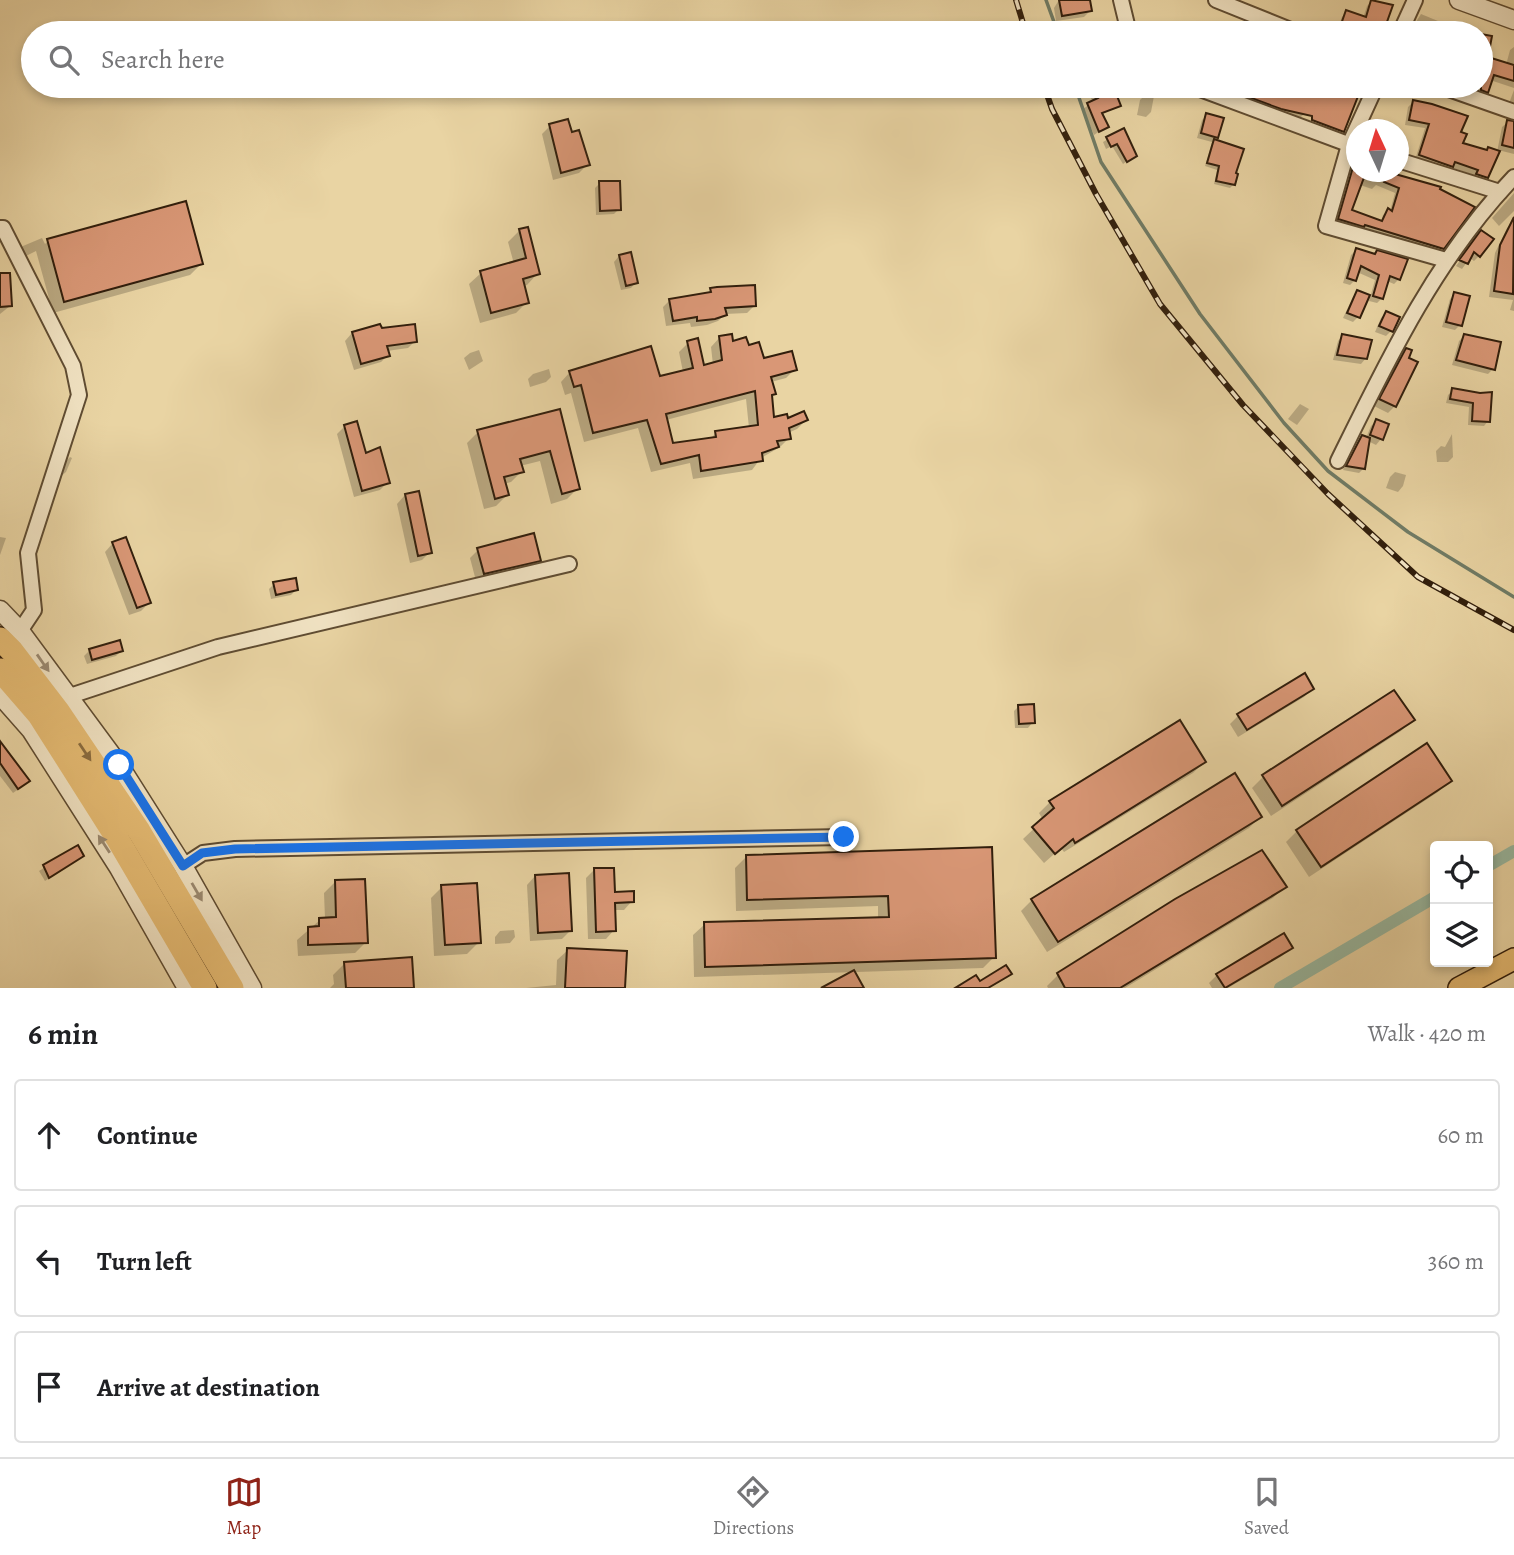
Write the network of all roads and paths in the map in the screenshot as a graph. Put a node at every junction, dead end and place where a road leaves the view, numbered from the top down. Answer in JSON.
{"nodes":[{"id":1,"x":1121,"y":0,"type":"edge"},
{"id":2,"x":1216,"y":0,"type":"edge"},
{"id":3,"x":1415,"y":0,"type":"edge"},
{"id":4,"x":1471,"y":2,"type":"edge"},
{"id":5,"x":1514,"y":20,"type":"edge"},
{"id":6,"x":1126,"y":21,"type":"edge"},
{"id":7,"x":1268,"y":21,"type":"edge"},
{"id":8,"x":1405,"y":21,"type":"edge"},
{"id":9,"x":1224,"y":98,"type":"edge"},
{"id":10,"x":1371,"y":98,"type":"edge"},
{"id":11,"x":1474,"y":98,"type":"edge"},
{"id":12,"x":1514,"y":112,"type":"edge"},
{"id":13,"x":1363,"y":119,"type":"edge"},
{"id":14,"x":1346,"y":143,"type":"edge"},
{"id":15,"x":1409,"y":163,"type":"edge"},
{"id":16,"x":1346,"y":167,"type":"edge"},
{"id":17,"x":1514,"y":177,"type":"edge"},
{"id":18,"x":1500,"y":192,"type":"junction"},
{"id":19,"x":0,"y":228,"type":"edge"},
{"id":20,"x":1447,"y":260,"type":"junction"},
{"id":21,"x":1338,"y":461,"type":"dead end"},
{"id":22,"x":569,"y":564,"type":"dead end"},
{"id":23,"x":0,"y":610,"type":"edge"},
{"id":24,"x":10,"y":635,"type":"edge"},
{"id":25,"x":0,"y":670,"type":"edge"},
{"id":26,"x":0,"y":695,"type":"edge"},
{"id":27,"x":67,"y":697,"type":"junction"},
{"id":28,"x":844,"y":837,"type":"dead end"},
{"id":29,"x":183,"y":866,"type":"junction"},
{"id":30,"x":1514,"y":959,"type":"edge"},
{"id":31,"x":226,"y":979,"type":"edge"},
{"id":32,"x":187,"y":988,"type":"edge"},
{"id":33,"x":205,"y":988,"type":"edge"},
{"id":34,"x":252,"y":988,"type":"edge"},
{"id":35,"x":1460,"y":988,"type":"edge"}],
"edges":[{"from":1,"to":6,"type":"street"},
{"from":2,"to":7,"type":"street"},
{"from":3,"to":8,"type":"street"},
{"from":4,"to":5,"type":"street"},
{"from":9,"to":14,"type":"street"},
{"from":10,"to":13,"type":"street"},
{"from":11,"to":12,"type":"street"},
{"from":15,"to":18,"type":"street"},
{"from":16,"to":20,"type":"street"},
{"from":17,"to":18,"type":"street"},
{"from":18,"to":20,"type":"street"},
{"from":19,"to":24,"type":"street"},
{"from":20,"to":21,"type":"street"},
{"from":22,"to":27,"type":"street"},
{"from":23,"to":24,"type":"street"},
{"from":24,"to":27,"type":"street","one_way":true},
{"from":24,"to":31,"type":"highway","one_way":true},
{"from":25,"to":33,"type":"highway"},
{"from":32,"to":26,"type":"street","one_way":true},
{"from":27,"to":29,"type":"street"},
{"from":28,"to":29,"type":"street"},
{"from":29,"to":34,"type":"street","one_way":true},
{"from":30,"to":35,"type":"main road"}]}
